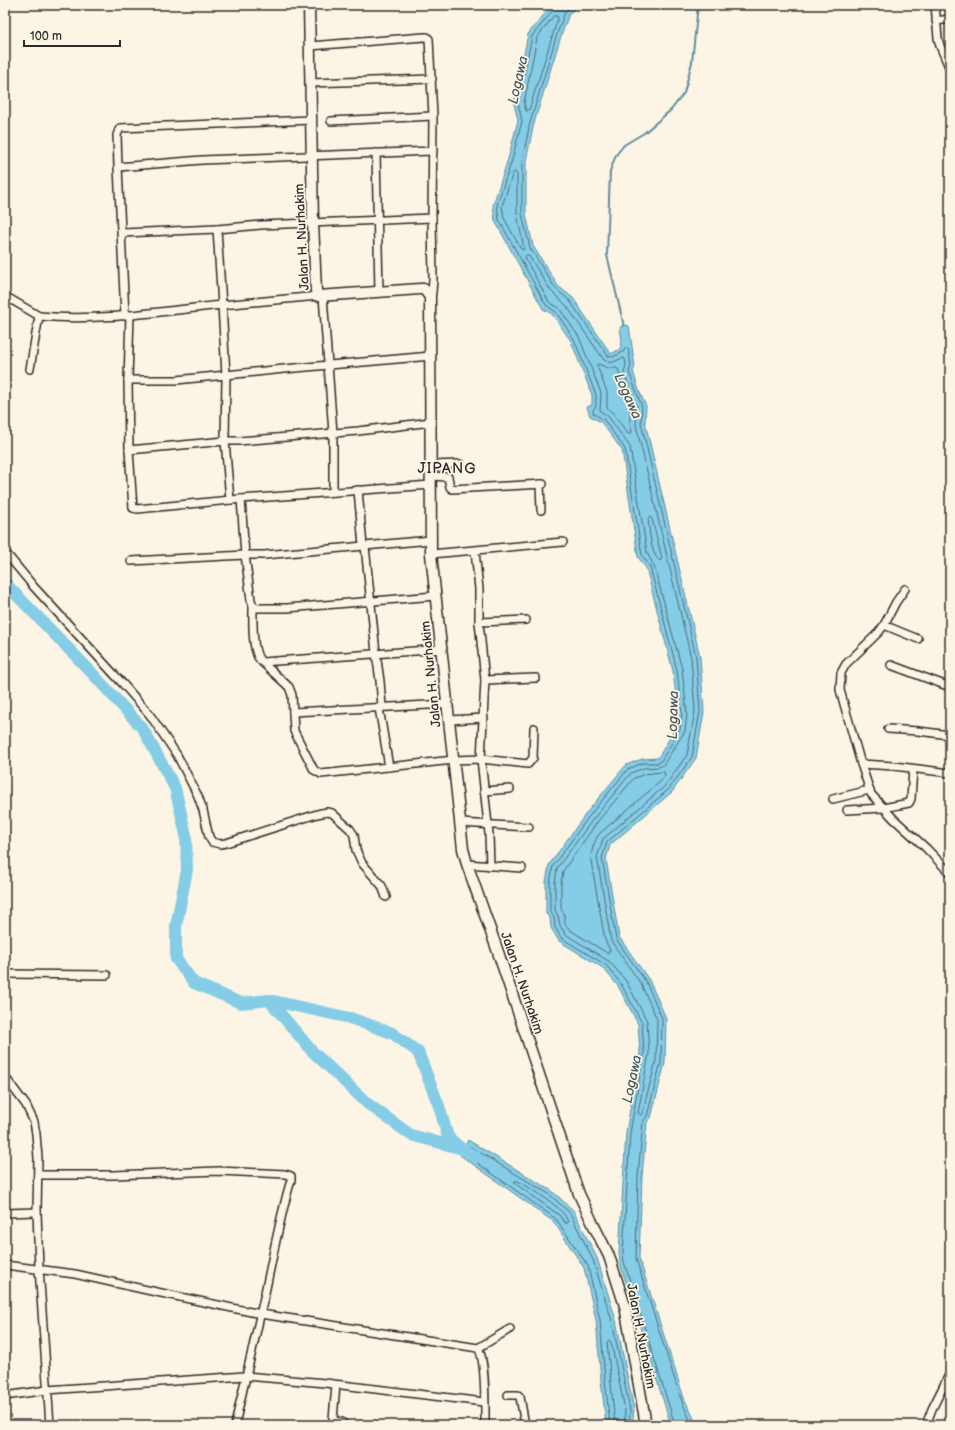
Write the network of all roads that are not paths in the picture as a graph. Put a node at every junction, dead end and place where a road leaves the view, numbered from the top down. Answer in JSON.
{"nodes":[{"id":1,"x":309,"y":5,"type":"edge"},
{"id":2,"x":936,"y":5,"type":"edge"},
{"id":3,"x":950,"y":19,"type":"edge"},
{"id":4,"x":936,"y":21,"type":"junction"},
{"id":5,"x":310,"y":46,"type":"junction"},
{"id":6,"x":948,"y":58,"type":"edge"},
{"id":7,"x":950,"y":69,"type":"edge"},
{"id":8,"x":432,"y":78,"type":"junction"},
{"id":9,"x":310,"y":83,"type":"junction"},
{"id":10,"x":434,"y":116,"type":"junction"},
{"id":11,"x":312,"y":120,"type":"junction"},
{"id":12,"x":331,"y":121,"type":"dead end"},
{"id":13,"x":434,"y":151,"type":"junction"},
{"id":14,"x":376,"y":153,"type":"junction"},
{"id":15,"x":312,"y":156,"type":"junction"},
{"id":16,"x":118,"y":167,"type":"junction"},
{"id":17,"x":432,"y":218,"type":"junction"},
{"id":18,"x":377,"y":220,"type":"junction"},
{"id":19,"x":313,"y":222,"type":"junction"},
{"id":20,"x":217,"y":229,"type":"junction"},
{"id":21,"x":122,"y":233,"type":"junction"},
{"id":22,"x":379,"y":292,"type":"junction"},
{"id":23,"x":5,"y":296,"type":"edge"},
{"id":24,"x":320,"y":296,"type":"junction"},
{"id":25,"x":430,"y":297,"type":"junction"},
{"id":26,"x":222,"y":305,"type":"junction"},
{"id":27,"x":128,"y":315,"type":"junction"},
{"id":28,"x":39,"y":316,"type":"junction"},
{"id":29,"x":431,"y":356,"type":"junction"},
{"id":30,"x":329,"y":365,"type":"junction"},
{"id":31,"x":30,"y":369,"type":"dead end"},
{"id":32,"x":226,"y":376,"type":"junction"},
{"id":33,"x":128,"y":380,"type":"junction"},
{"id":34,"x":431,"y":422,"type":"junction"},
{"id":35,"x":333,"y":433,"type":"junction"},
{"id":36,"x":225,"y":441,"type":"junction"},
{"id":37,"x":129,"y":450,"type":"junction"},
{"id":38,"x":460,"y":464,"type":"dead end"},
{"id":39,"x":431,"y":465,"type":"junction"},
{"id":40,"x":431,"y":481,"type":"junction"},
{"id":41,"x":358,"y":490,"type":"junction"},
{"id":42,"x":333,"y":492,"type":"junction"},
{"id":43,"x":241,"y":499,"type":"junction"},
{"id":44,"x":230,"y":500,"type":"junction"},
{"id":45,"x":541,"y":510,"type":"dead end"},
{"id":46,"x":431,"y":540,"type":"junction"},
{"id":47,"x":563,"y":542,"type":"dead end"},
{"id":48,"x":364,"y":546,"type":"junction"},
{"id":49,"x":475,"y":551,"type":"junction"},
{"id":50,"x":5,"y":552,"type":"edge"},
{"id":51,"x":431,"y":554,"type":"junction"},
{"id":52,"x":245,"y":555,"type":"junction"},
{"id":53,"x":131,"y":561,"type":"dead end"},
{"id":54,"x":905,"y":589,"type":"dead end"},
{"id":55,"x":435,"y":596,"type":"junction"},
{"id":56,"x":371,"y":601,"type":"junction"},
{"id":57,"x":253,"y":606,"type":"junction"},
{"id":58,"x":526,"y":620,"type":"dead end"},
{"id":59,"x":479,"y":622,"type":"junction"},
{"id":60,"x":887,"y":627,"type":"junction"},
{"id":61,"x":918,"y":639,"type":"dead end"},
{"id":62,"x":442,"y":649,"type":"junction"},
{"id":63,"x":376,"y":653,"type":"junction"},
{"id":64,"x":262,"y":662,"type":"junction"},
{"id":65,"x":891,"y":665,"type":"dead end"},
{"id":66,"x":536,"y":678,"type":"dead end"},
{"id":67,"x":485,"y":680,"type":"junction"},
{"id":68,"x":950,"y":687,"type":"edge"},
{"id":69,"x":448,"y":704,"type":"junction"},
{"id":70,"x":380,"y":708,"type":"junction"},
{"id":71,"x":293,"y":712,"type":"junction"},
{"id":72,"x":484,"y":718,"type":"junction"},
{"id":73,"x":449,"y":720,"type":"junction"},
{"id":74,"x":534,"y":728,"type":"dead end"},
{"id":75,"x":888,"y":729,"type":"dead end"},
{"id":76,"x":950,"y":735,"type":"edge"},
{"id":77,"x":481,"y":759,"type":"junction"},
{"id":78,"x":454,"y":760,"type":"junction"},
{"id":79,"x":864,"y":764,"type":"junction"},
{"id":80,"x":389,"y":767,"type":"junction"},
{"id":81,"x":913,"y":769,"type":"junction"},
{"id":82,"x":950,"y":773,"type":"edge"},
{"id":83,"x":510,"y":790,"type":"dead end"},
{"id":84,"x":869,"y":790,"type":"junction"},
{"id":85,"x":484,"y":791,"type":"junction"},
{"id":86,"x":833,"y":799,"type":"dead end"},
{"id":87,"x":886,"y":807,"type":"junction"},
{"id":88,"x":847,"y":810,"type":"dead end"},
{"id":89,"x":460,"y":823,"type":"junction"},
{"id":90,"x":488,"y":824,"type":"junction"},
{"id":91,"x":529,"y":827,"type":"dead end"},
{"id":92,"x":467,"y":864,"type":"junction"},
{"id":93,"x":490,"y":866,"type":"junction"},
{"id":94,"x":522,"y":868,"type":"dead end"},
{"id":95,"x":950,"y":873,"type":"edge"},
{"id":96,"x":386,"y":897,"type":"dead end"},
{"id":97,"x":5,"y":974,"type":"edge"},
{"id":98,"x":107,"y":975,"type":"dead end"},
{"id":99,"x":5,"y":1077,"type":"edge"},
{"id":100,"x":38,"y":1175,"type":"junction"},
{"id":101,"x":37,"y":1212,"type":"junction"},
{"id":102,"x":5,"y":1213,"type":"edge"},
{"id":103,"x":5,"y":1265,"type":"edge"},
{"id":104,"x":39,"y":1268,"type":"junction"},
{"id":105,"x":261,"y":1314,"type":"junction"},
{"id":106,"x":510,"y":1329,"type":"dead end"},
{"id":107,"x":478,"y":1348,"type":"junction"},
{"id":108,"x":950,"y":1373,"type":"edge"},
{"id":109,"x":245,"y":1376,"type":"junction"},
{"id":110,"x":336,"y":1385,"type":"junction"},
{"id":111,"x":47,"y":1390,"type":"junction"},
{"id":112,"x":508,"y":1395,"type":"dead end"},
{"id":113,"x":5,"y":1396,"type":"edge"},
{"id":114,"x":484,"y":1402,"type":"junction"},
{"id":115,"x":50,"y":1425,"type":"edge"},
{"id":116,"x":235,"y":1425,"type":"edge"},
{"id":117,"x":344,"y":1425,"type":"edge"},
{"id":118,"x":485,"y":1425,"type":"edge"},
{"id":119,"x":525,"y":1425,"type":"edge"},
{"id":120,"x":646,"y":1425,"type":"edge"},
{"id":121,"x":926,"y":1425,"type":"edge"}],
"edges":[{"from":1,"to":5,"type":"main road","name":"Jalan H. Nurhakim"},
{"from":2,"to":4,"type":"street"},
{"from":3,"to":4,"type":"street"},
{"from":4,"to":6,"type":"street"},
{"from":5,"to":8,"type":"street"},
{"from":5,"to":9,"type":"main road","name":"Jalan H. Nurhakim"},
{"from":6,"to":7,"type":"street"},
{"from":8,"to":9,"type":"street"},
{"from":8,"to":10,"type":"street"},
{"from":9,"to":11,"type":"main road","name":"Jalan H. Nurhakim"},
{"from":10,"to":12,"type":"street"},
{"from":10,"to":13,"type":"street"},
{"from":11,"to":15,"type":"main road","name":"Jalan H. Nurhakim"},
{"from":11,"to":16,"type":"street"},
{"from":13,"to":14,"type":"street"},
{"from":13,"to":17,"type":"street"},
{"from":14,"to":15,"type":"street"},
{"from":14,"to":18,"type":"street"},
{"from":15,"to":16,"type":"street"},
{"from":15,"to":19,"type":"main road","name":"Jalan H. Nurhakim"},
{"from":16,"to":21,"type":"street"},
{"from":17,"to":18,"type":"street"},
{"from":17,"to":25,"type":"street"},
{"from":18,"to":19,"type":"street"},
{"from":18,"to":22,"type":"street"},
{"from":19,"to":20,"type":"street"},
{"from":19,"to":24,"type":"main road","name":"Jalan H. Nurhakim"},
{"from":20,"to":21,"type":"street"},
{"from":20,"to":26,"type":"street"},
{"from":21,"to":27,"type":"street"},
{"from":22,"to":24,"type":"main road","name":"Jalan H. Nurhakim"},
{"from":22,"to":25,"type":"main road","name":"Jalan H. Nurhakim"},
{"from":23,"to":28,"type":"street"},
{"from":24,"to":26,"type":"street"},
{"from":24,"to":30,"type":"street"},
{"from":25,"to":29,"type":"main road","name":"Jalan H. Nurhakim"},
{"from":26,"to":27,"type":"street"},
{"from":26,"to":32,"type":"street"},
{"from":27,"to":28,"type":"street"},
{"from":27,"to":33,"type":"street"},
{"from":28,"to":31,"type":"street"},
{"from":29,"to":30,"type":"street"},
{"from":29,"to":34,"type":"main road","name":"Jalan H. Nurhakim"},
{"from":30,"to":32,"type":"street"},
{"from":30,"to":35,"type":"street"},
{"from":32,"to":33,"type":"street"},
{"from":32,"to":36,"type":"street"},
{"from":33,"to":37,"type":"street"},
{"from":34,"to":35,"type":"street"},
{"from":34,"to":39,"type":"main road","name":"Jalan H. Nurhakim"},
{"from":35,"to":36,"type":"street"},
{"from":35,"to":42,"type":"street"},
{"from":36,"to":37,"type":"street"},
{"from":36,"to":44,"type":"street"},
{"from":37,"to":44,"type":"street"},
{"from":38,"to":39,"type":"street"},
{"from":39,"to":40,"type":"main road","name":"Jalan H. Nurhakim"},
{"from":40,"to":41,"type":"street"},
{"from":40,"to":45,"type":"street"},
{"from":40,"to":46,"type":"main road","name":"Jalan H. Nurhakim"},
{"from":41,"to":42,"type":"street"},
{"from":41,"to":48,"type":"street"},
{"from":42,"to":43,"type":"street"},
{"from":43,"to":44,"type":"street"},
{"from":43,"to":52,"type":"street"},
{"from":46,"to":48,"type":"street"},
{"from":46,"to":51,"type":"main road","name":"Jalan H. Nurhakim"},
{"from":47,"to":49,"type":"street"},
{"from":48,"to":52,"type":"street"},
{"from":48,"to":56,"type":"street"},
{"from":49,"to":51,"type":"street"},
{"from":49,"to":59,"type":"street"},
{"from":50,"to":96,"type":"street"},
{"from":51,"to":55,"type":"main road","name":"Jalan H. Nurhakim"},
{"from":52,"to":53,"type":"street"},
{"from":52,"to":57,"type":"street"},
{"from":54,"to":60,"type":"street"},
{"from":55,"to":56,"type":"street"},
{"from":55,"to":62,"type":"main road","name":"Jalan H. Nurhakim"},
{"from":56,"to":57,"type":"street"},
{"from":56,"to":63,"type":"street"},
{"from":57,"to":64,"type":"street"},
{"from":58,"to":59,"type":"street"},
{"from":59,"to":67,"type":"street"},
{"from":60,"to":61,"type":"street"},
{"from":60,"to":79,"type":"street"},
{"from":62,"to":63,"type":"street"},
{"from":62,"to":69,"type":"main road","name":"Jalan H. Nurhakim"},
{"from":63,"to":64,"type":"street"},
{"from":63,"to":70,"type":"street"},
{"from":64,"to":71,"type":"street"},
{"from":65,"to":68,"type":"street"},
{"from":66,"to":67,"type":"street"},
{"from":67,"to":72,"type":"street"},
{"from":69,"to":70,"type":"street"},
{"from":69,"to":73,"type":"main road","name":"Jalan H. Nurhakim"},
{"from":70,"to":71,"type":"street"},
{"from":70,"to":80,"type":"street"},
{"from":71,"to":80,"type":"street"},
{"from":72,"to":73,"type":"street"},
{"from":72,"to":77,"type":"street"},
{"from":73,"to":78,"type":"main road","name":"Jalan H. Nurhakim"},
{"from":74,"to":77,"type":"street"},
{"from":75,"to":76,"type":"street"},
{"from":77,"to":78,"type":"street"},
{"from":77,"to":85,"type":"street"},
{"from":78,"to":80,"type":"street"},
{"from":78,"to":89,"type":"main road","name":"Jalan H. Nurhakim"},
{"from":79,"to":81,"type":"street"},
{"from":79,"to":84,"type":"street"},
{"from":81,"to":82,"type":"street"},
{"from":81,"to":87,"type":"street"},
{"from":83,"to":85,"type":"street"},
{"from":84,"to":86,"type":"street"},
{"from":84,"to":87,"type":"street"},
{"from":85,"to":90,"type":"street"},
{"from":87,"to":88,"type":"street"},
{"from":87,"to":95,"type":"street"},
{"from":89,"to":90,"type":"street"},
{"from":89,"to":92,"type":"main road","name":"Jalan H. Nurhakim"},
{"from":90,"to":91,"type":"street"},
{"from":90,"to":93,"type":"street"},
{"from":92,"to":93,"type":"street"},
{"from":92,"to":120,"type":"main road","name":"Jalan H. Nurhakim"},
{"from":93,"to":94,"type":"street"},
{"from":97,"to":98,"type":"street"},
{"from":99,"to":100,"type":"street"},
{"from":100,"to":101,"type":"street"},
{"from":100,"to":105,"type":"street"},
{"from":101,"to":102,"type":"street"},
{"from":101,"to":104,"type":"street"},
{"from":103,"to":104,"type":"street"},
{"from":104,"to":105,"type":"street"},
{"from":104,"to":111,"type":"street"},
{"from":105,"to":107,"type":"street"},
{"from":105,"to":109,"type":"street"},
{"from":106,"to":107,"type":"street"},
{"from":107,"to":114,"type":"street"},
{"from":108,"to":121,"type":"street"},
{"from":109,"to":110,"type":"street"},
{"from":109,"to":111,"type":"street"},
{"from":109,"to":116,"type":"street"},
{"from":110,"to":114,"type":"street"},
{"from":110,"to":117,"type":"street"},
{"from":111,"to":113,"type":"street"},
{"from":111,"to":115,"type":"street"},
{"from":112,"to":119,"type":"street"},
{"from":114,"to":118,"type":"street"}]}
